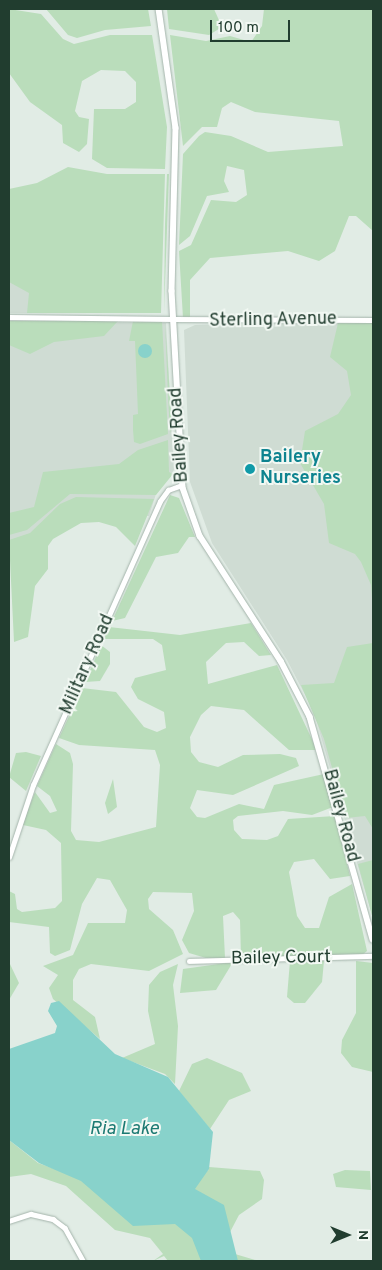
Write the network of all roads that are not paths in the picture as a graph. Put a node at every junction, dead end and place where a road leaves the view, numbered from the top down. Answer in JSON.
{"nodes":[{"id":1,"x":159,"y":9,"type":"edge"},
{"id":2,"x":9,"y":317,"type":"edge"},
{"id":3,"x":173,"y":319,"type":"junction"},
{"id":4,"x":373,"y":320,"type":"edge"},
{"id":5,"x":182,"y":485,"type":"junction"},
{"id":6,"x":9,"y":857,"type":"edge"},
{"id":7,"x":373,"y":939,"type":"edge"},
{"id":8,"x":373,"y":956,"type":"edge"},
{"id":9,"x":188,"y":961,"type":"dead end"},
{"id":10,"x":9,"y":1221,"type":"edge"},
{"id":11,"x":83,"y":1261,"type":"edge"}],
"edges":[{"from":1,"to":3,"type":"main road","name":"Bailey Road"},
{"from":2,"to":3,"type":"street"},
{"from":3,"to":4,"type":"street","name":"Sterling Avenue"},
{"from":3,"to":5,"type":"main road","name":"Bailey Road"},
{"from":5,"to":6,"type":"street","name":"Military Road"},
{"from":5,"to":7,"type":"main road","name":"Bailey Road"},
{"from":8,"to":9,"type":"street","name":"Bailey Court"},
{"from":10,"to":11,"type":"street"}]}
